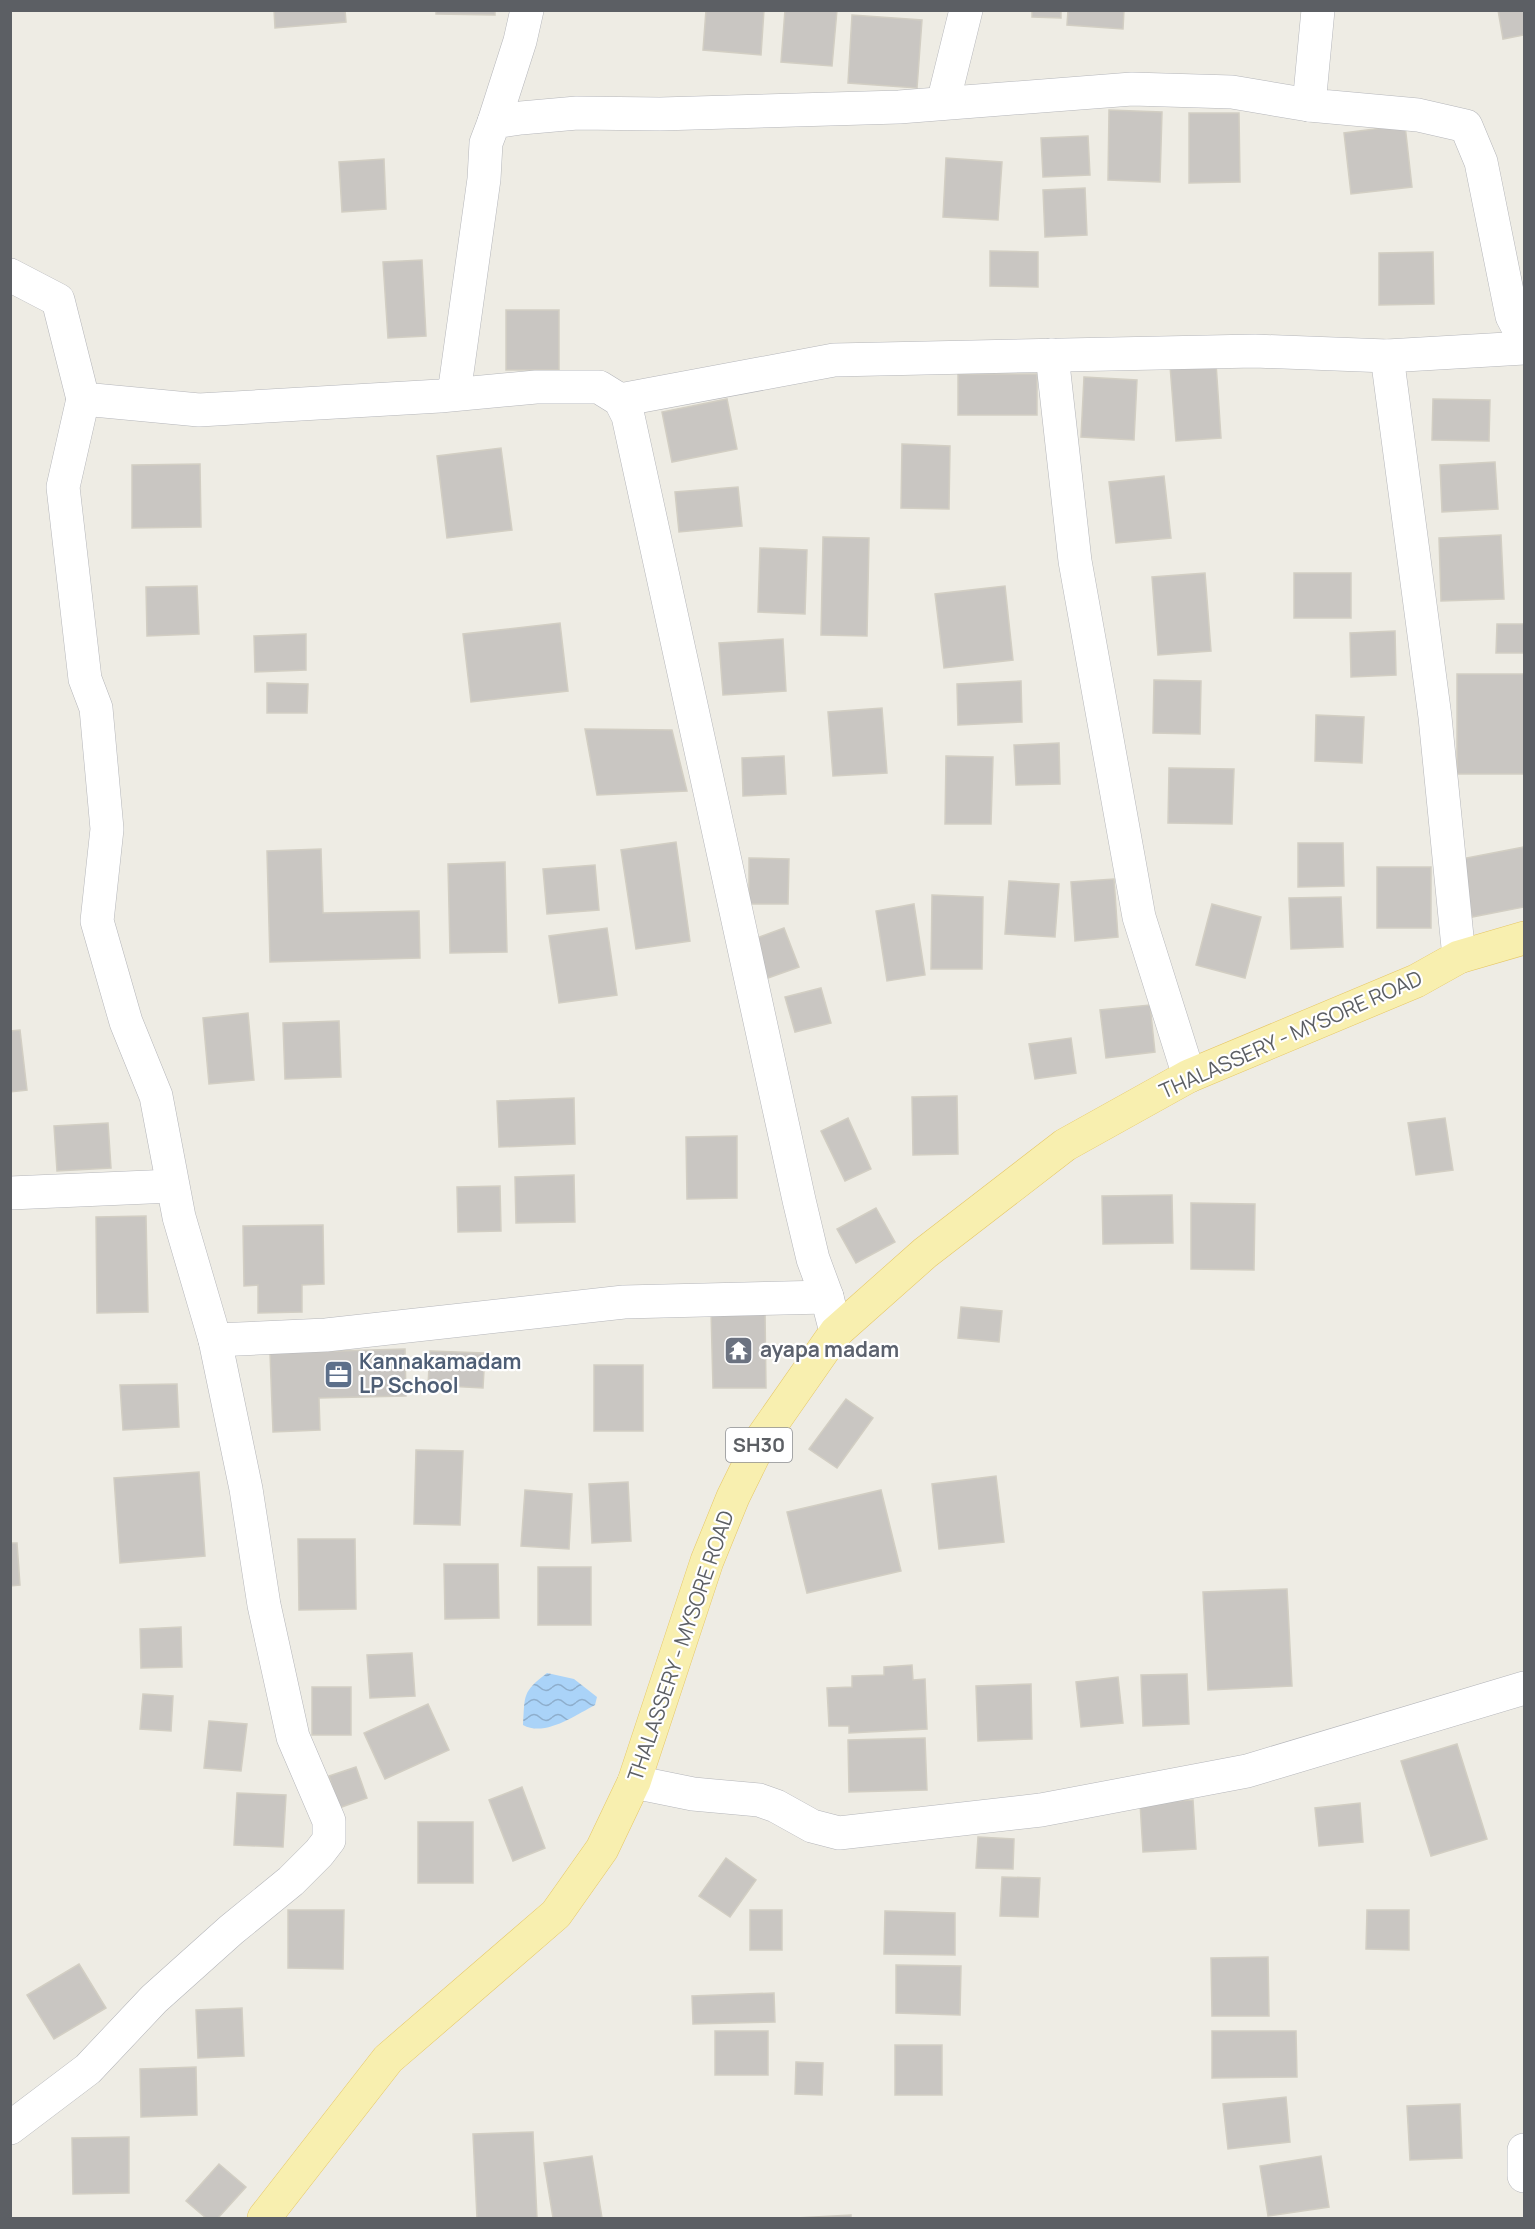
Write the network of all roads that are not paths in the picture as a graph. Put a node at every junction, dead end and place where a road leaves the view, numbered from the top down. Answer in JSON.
{"nodes":[{"id":1,"x":527,"y":10,"type":"edge"},
{"id":2,"x":966,"y":10,"type":"edge"},
{"id":3,"x":1318,"y":10,"type":"edge"},
{"id":4,"x":943,"y":104,"type":"junction"},
{"id":5,"x":1309,"y":105,"type":"junction"},
{"id":6,"x":494,"y":122,"type":"junction"},
{"id":7,"x":10,"y":275,"type":"edge"},
{"id":8,"x":1524,"y":339,"type":"edge"},
{"id":9,"x":1524,"y":348,"type":"edge"},
{"id":10,"x":1052,"y":355,"type":"junction"},
{"id":11,"x":1387,"y":356,"type":"junction"},
{"id":12,"x":454,"y":394,"type":"junction"},
{"id":13,"x":83,"y":399,"type":"junction"},
{"id":14,"x":620,"y":400,"type":"junction"},
{"id":15,"x":1524,"y":938,"type":"edge"},
{"id":16,"x":1459,"y":957,"type":"junction"},
{"id":17,"x":1190,"y":1076,"type":"junction"},
{"id":18,"x":172,"y":1186,"type":"junction"},
{"id":19,"x":10,"y":1193,"type":"edge"},
{"id":20,"x":827,"y":1297,"type":"junction"},
{"id":21,"x":836,"y":1332,"type":"junction"},
{"id":22,"x":216,"y":1340,"type":"junction"},
{"id":23,"x":1524,"y":1688,"type":"edge"},
{"id":24,"x":634,"y":1782,"type":"junction"},
{"id":25,"x":10,"y":2128,"type":"edge"},
{"id":26,"x":1524,"y":2150,"type":"edge"},
{"id":27,"x":1524,"y":2175,"type":"edge"},
{"id":28,"x":264,"y":2218,"type":"edge"}],
"edges":[{"from":1,"to":6,"type":"street"},
{"from":2,"to":4,"type":"street"},
{"from":3,"to":5,"type":"street"},
{"from":4,"to":5,"type":"street"},
{"from":4,"to":6,"type":"street"},
{"from":5,"to":8,"type":"street"},
{"from":6,"to":12,"type":"street"},
{"from":7,"to":13,"type":"street"},
{"from":9,"to":11,"type":"street"},
{"from":10,"to":11,"type":"street"},
{"from":10,"to":14,"type":"street"},
{"from":10,"to":17,"type":"street"},
{"from":11,"to":16,"type":"street"},
{"from":12,"to":13,"type":"street"},
{"from":12,"to":14,"type":"street"},
{"from":13,"to":18,"type":"street"},
{"from":14,"to":20,"type":"street"},
{"from":15,"to":16,"type":"main road","name":"THALASSERY - MYSORE ROAD","number":"SH30"},
{"from":16,"to":17,"type":"main road","name":"THALASSERY - MYSORE ROAD","number":"SH30"},
{"from":17,"to":21,"type":"main road","name":"THALASSERY - MYSORE ROAD","number":"SH30"},
{"from":18,"to":19,"type":"street"},
{"from":18,"to":22,"type":"street"},
{"from":20,"to":21,"type":"street"},
{"from":20,"to":22,"type":"street"},
{"from":21,"to":24,"type":"main road","name":"THALASSERY - MYSORE ROAD","number":"SH30"},
{"from":22,"to":25,"type":"street"},
{"from":23,"to":24,"type":"street"},
{"from":24,"to":28,"type":"main road","name":"THALASSERY - MYSORE ROAD","number":"SH30"},
{"from":26,"to":27,"type":"street"}]}
